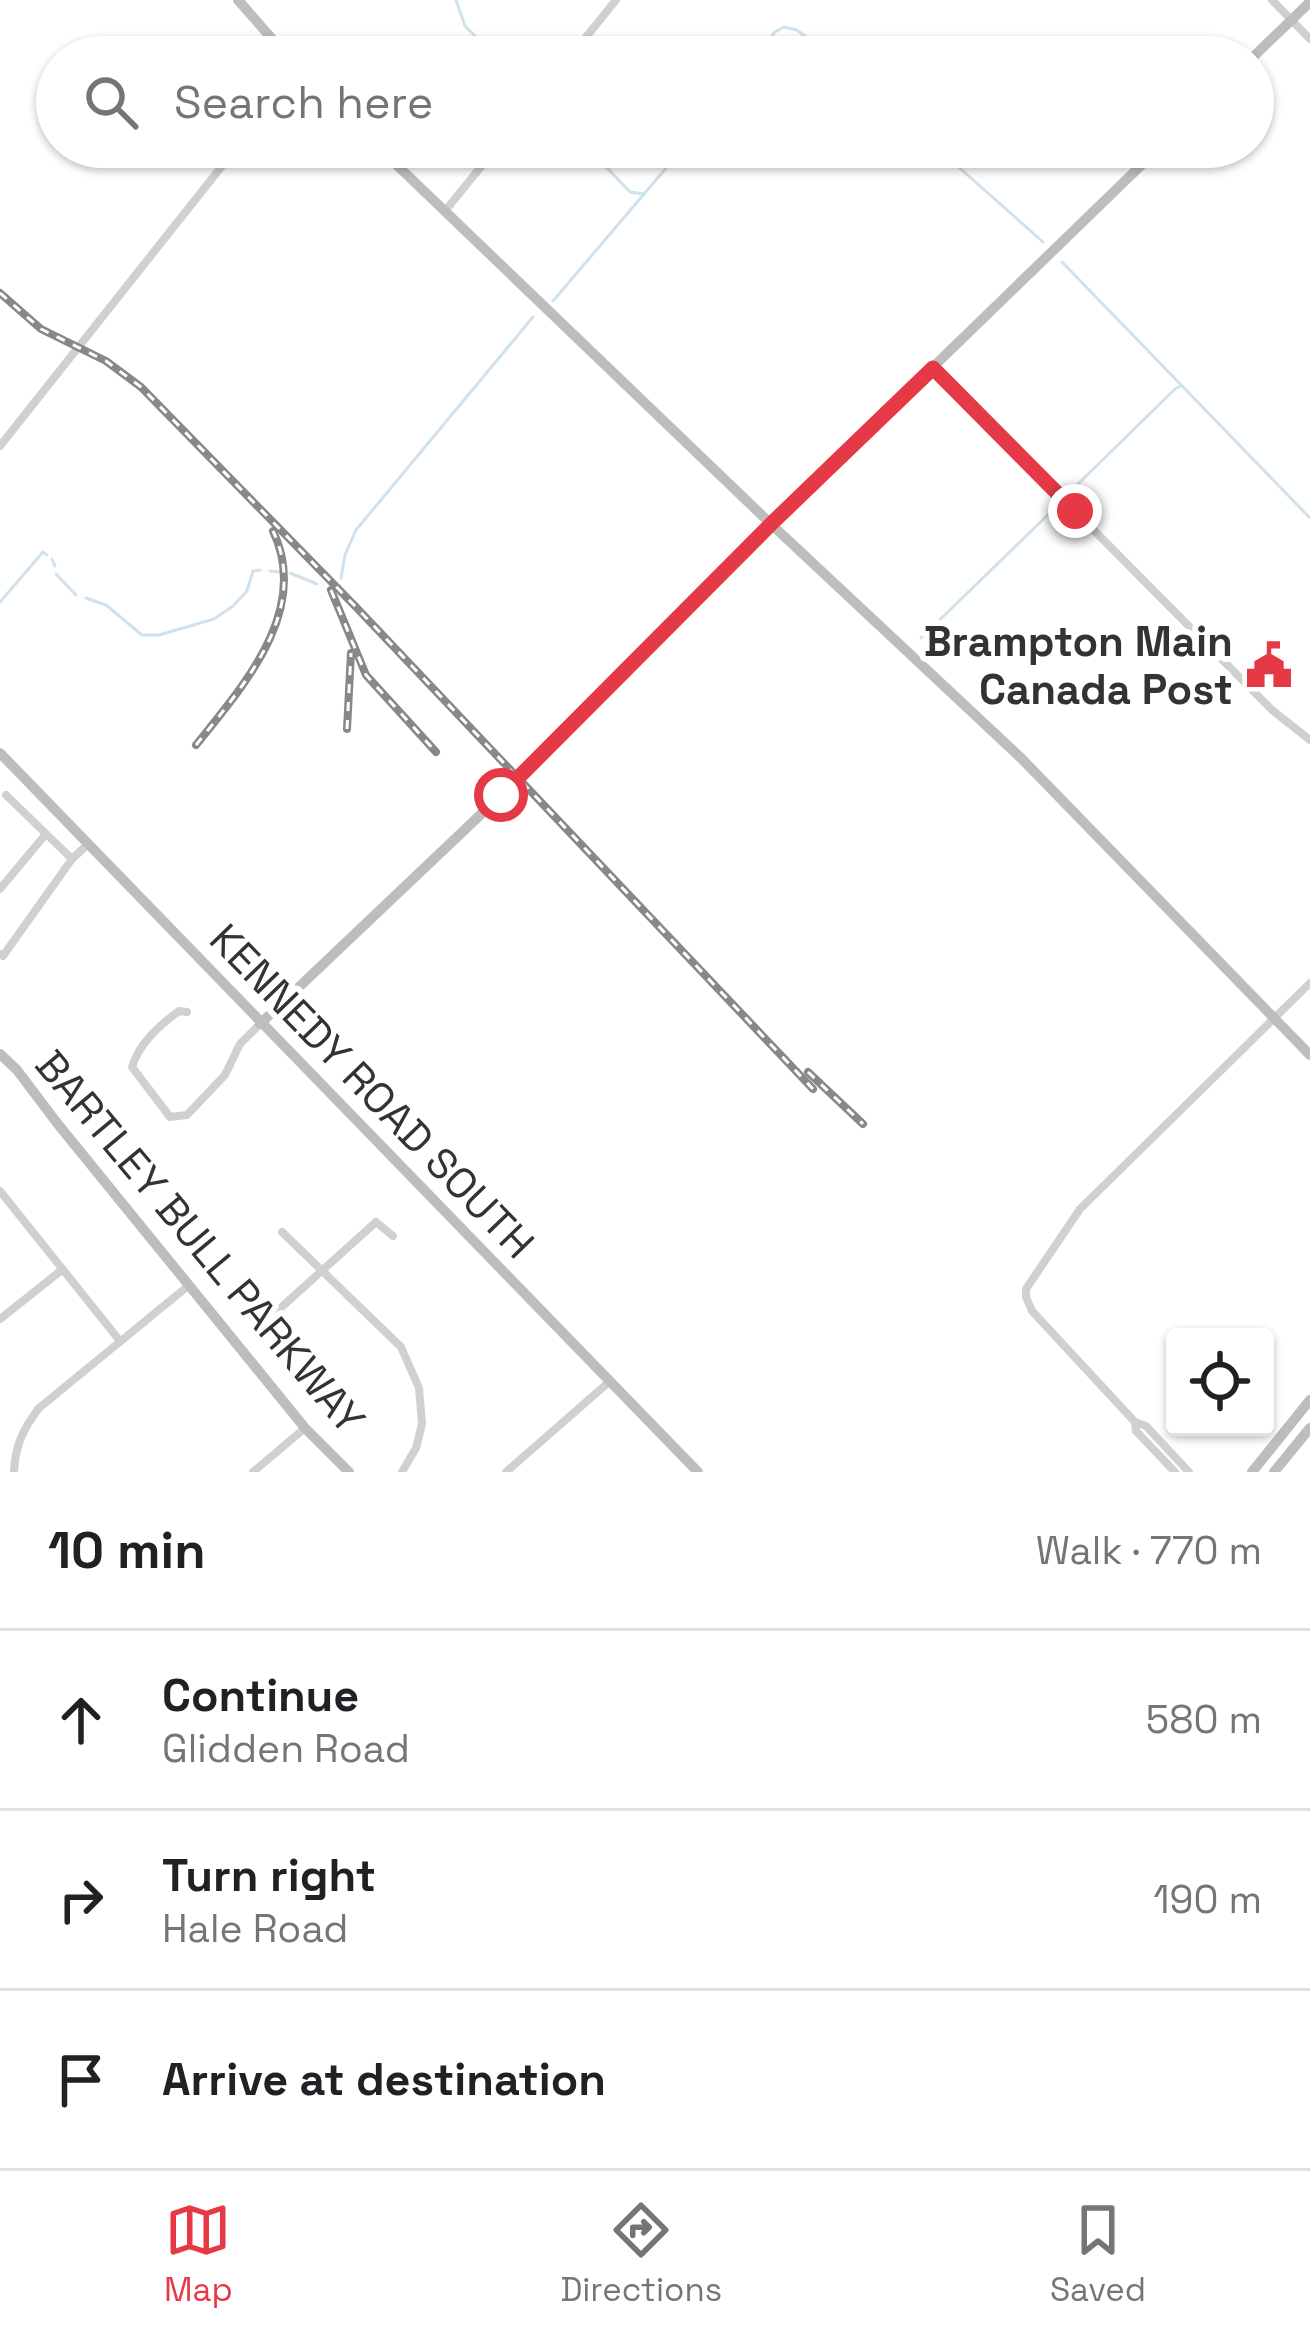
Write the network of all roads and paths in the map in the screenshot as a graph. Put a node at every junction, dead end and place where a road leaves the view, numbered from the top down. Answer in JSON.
{"nodes":[{"id":1,"x":238,"y":0,"type":"edge"},
{"id":2,"x":616,"y":0,"type":"edge"},
{"id":3,"x":1272,"y":0,"type":"edge"},
{"id":4,"x":1310,"y":2,"type":"edge"},
{"id":5,"x":1292,"y":20,"type":"junction"},
{"id":6,"x":270,"y":36,"type":"edge"},
{"id":7,"x":587,"y":36,"type":"edge"},
{"id":8,"x":1274,"y":37,"type":"edge"},
{"id":9,"x":1310,"y":39,"type":"edge"},
{"id":10,"x":220,"y":168,"type":"edge"},
{"id":11,"x":400,"y":168,"type":"edge"},
{"id":12,"x":480,"y":168,"type":"edge"},
{"id":13,"x":1138,"y":168,"type":"edge"},
{"id":14,"x":445,"y":212,"type":"junction"},
{"id":15,"x":933,"y":368,"type":"junction"},
{"id":16,"x":0,"y":446,"type":"edge"},
{"id":17,"x":771,"y":524,"type":"junction"},
{"id":18,"x":1310,"y":740,"type":"edge"},
{"id":19,"x":2,"y":759,"type":"edge"},
{"id":20,"x":6,"y":795,"type":"dead end"},
{"id":21,"x":45,"y":834,"type":"junction"},
{"id":22,"x":87,"y":844,"type":"junction"},
{"id":23,"x":72,"y":859,"type":"junction"},
{"id":24,"x":0,"y":889,"type":"edge"},
{"id":25,"x":0,"y":954,"type":"edge"},
{"id":26,"x":1310,"y":983,"type":"edge"},
{"id":27,"x":187,"y":1012,"type":"dead end"},
{"id":28,"x":1275,"y":1020,"type":"junction"},
{"id":29,"x":260,"y":1024,"type":"junction"},
{"id":30,"x":0,"y":1054,"type":"edge"},
{"id":31,"x":1310,"y":1055,"type":"edge"},
{"id":32,"x":0,"y":1191,"type":"edge"},
{"id":33,"x":282,"y":1232,"type":"dead end"},
{"id":34,"x":393,"y":1236,"type":"dead end"},
{"id":35,"x":63,"y":1269,"type":"junction"},
{"id":36,"x":322,"y":1270,"type":"junction"},
{"id":37,"x":188,"y":1286,"type":"junction"},
{"id":38,"x":275,"y":1312,"type":"dead end"},
{"id":39,"x":0,"y":1319,"type":"edge"},
{"id":40,"x":120,"y":1341,"type":"junction"},
{"id":41,"x":609,"y":1382,"type":"junction"},
{"id":42,"x":1310,"y":1400,"type":"edge"},
{"id":43,"x":1135,"y":1422,"type":"junction"},
{"id":44,"x":304,"y":1428,"type":"junction"},
{"id":45,"x":1310,"y":1428,"type":"edge"},
{"id":46,"x":14,"y":1472,"type":"edge"},
{"id":47,"x":253,"y":1472,"type":"edge"},
{"id":48,"x":350,"y":1472,"type":"edge"},
{"id":49,"x":402,"y":1472,"type":"edge"},
{"id":50,"x":506,"y":1472,"type":"edge"},
{"id":51,"x":698,"y":1472,"type":"edge"},
{"id":52,"x":1174,"y":1472,"type":"edge"},
{"id":53,"x":1189,"y":1472,"type":"edge"},
{"id":54,"x":1252,"y":1472,"type":"edge"},
{"id":55,"x":1274,"y":1472,"type":"edge"}],
"edges":[{"from":1,"to":6,"type":"street"},
{"from":2,"to":7,"type":"street"},
{"from":3,"to":5,"type":"street"},
{"from":4,"to":5,"type":"street"},
{"from":5,"to":8,"type":"street"},
{"from":5,"to":9,"type":"street"},
{"from":10,"to":16,"type":"street"},
{"from":11,"to":14,"type":"street"},
{"from":12,"to":14,"type":"street"},
{"from":13,"to":15,"type":"street"},
{"from":14,"to":17,"type":"street"},
{"from":15,"to":17,"type":"street"},
{"from":15,"to":18,"type":"street"},
{"from":17,"to":28,"type":"street"},
{"from":17,"to":29,"type":"street"},
{"from":19,"to":22,"type":"street","name":"KENNEDY ROAD SOUTH"},
{"from":20,"to":21,"type":"street"},
{"from":21,"to":23,"type":"street"},
{"from":21,"to":24,"type":"street"},
{"from":22,"to":23,"type":"street"},
{"from":22,"to":29,"type":"street","name":"KENNEDY ROAD SOUTH"},
{"from":23,"to":25,"type":"street"},
{"from":26,"to":28,"type":"street"},
{"from":27,"to":29,"type":"street"},
{"from":28,"to":31,"type":"street"},
{"from":28,"to":43,"type":"street"},
{"from":29,"to":41,"type":"street","name":"KENNEDY ROAD SOUTH"},
{"from":30,"to":37,"type":"street","name":"BARTLEY BULL PARKWAY"},
{"from":32,"to":35,"type":"street"},
{"from":33,"to":36,"type":"street"},
{"from":34,"to":36,"type":"street"},
{"from":35,"to":39,"type":"street"},
{"from":35,"to":40,"type":"street"},
{"from":36,"to":38,"type":"street"},
{"from":36,"to":49,"type":"street"},
{"from":37,"to":40,"type":"street"},
{"from":37,"to":44,"type":"street","name":"BARTLEY BULL PARKWAY"},
{"from":40,"to":46,"type":"street"},
{"from":41,"to":50,"type":"street"},
{"from":41,"to":51,"type":"street","name":"KENNEDY ROAD SOUTH"},
{"from":42,"to":54,"type":"street"},
{"from":43,"to":52,"type":"street"},
{"from":43,"to":53,"type":"street"},
{"from":44,"to":47,"type":"street"},
{"from":44,"to":48,"type":"street","name":"BARTLEY BULL PARKWAY"},
{"from":45,"to":55,"type":"street"}]}
